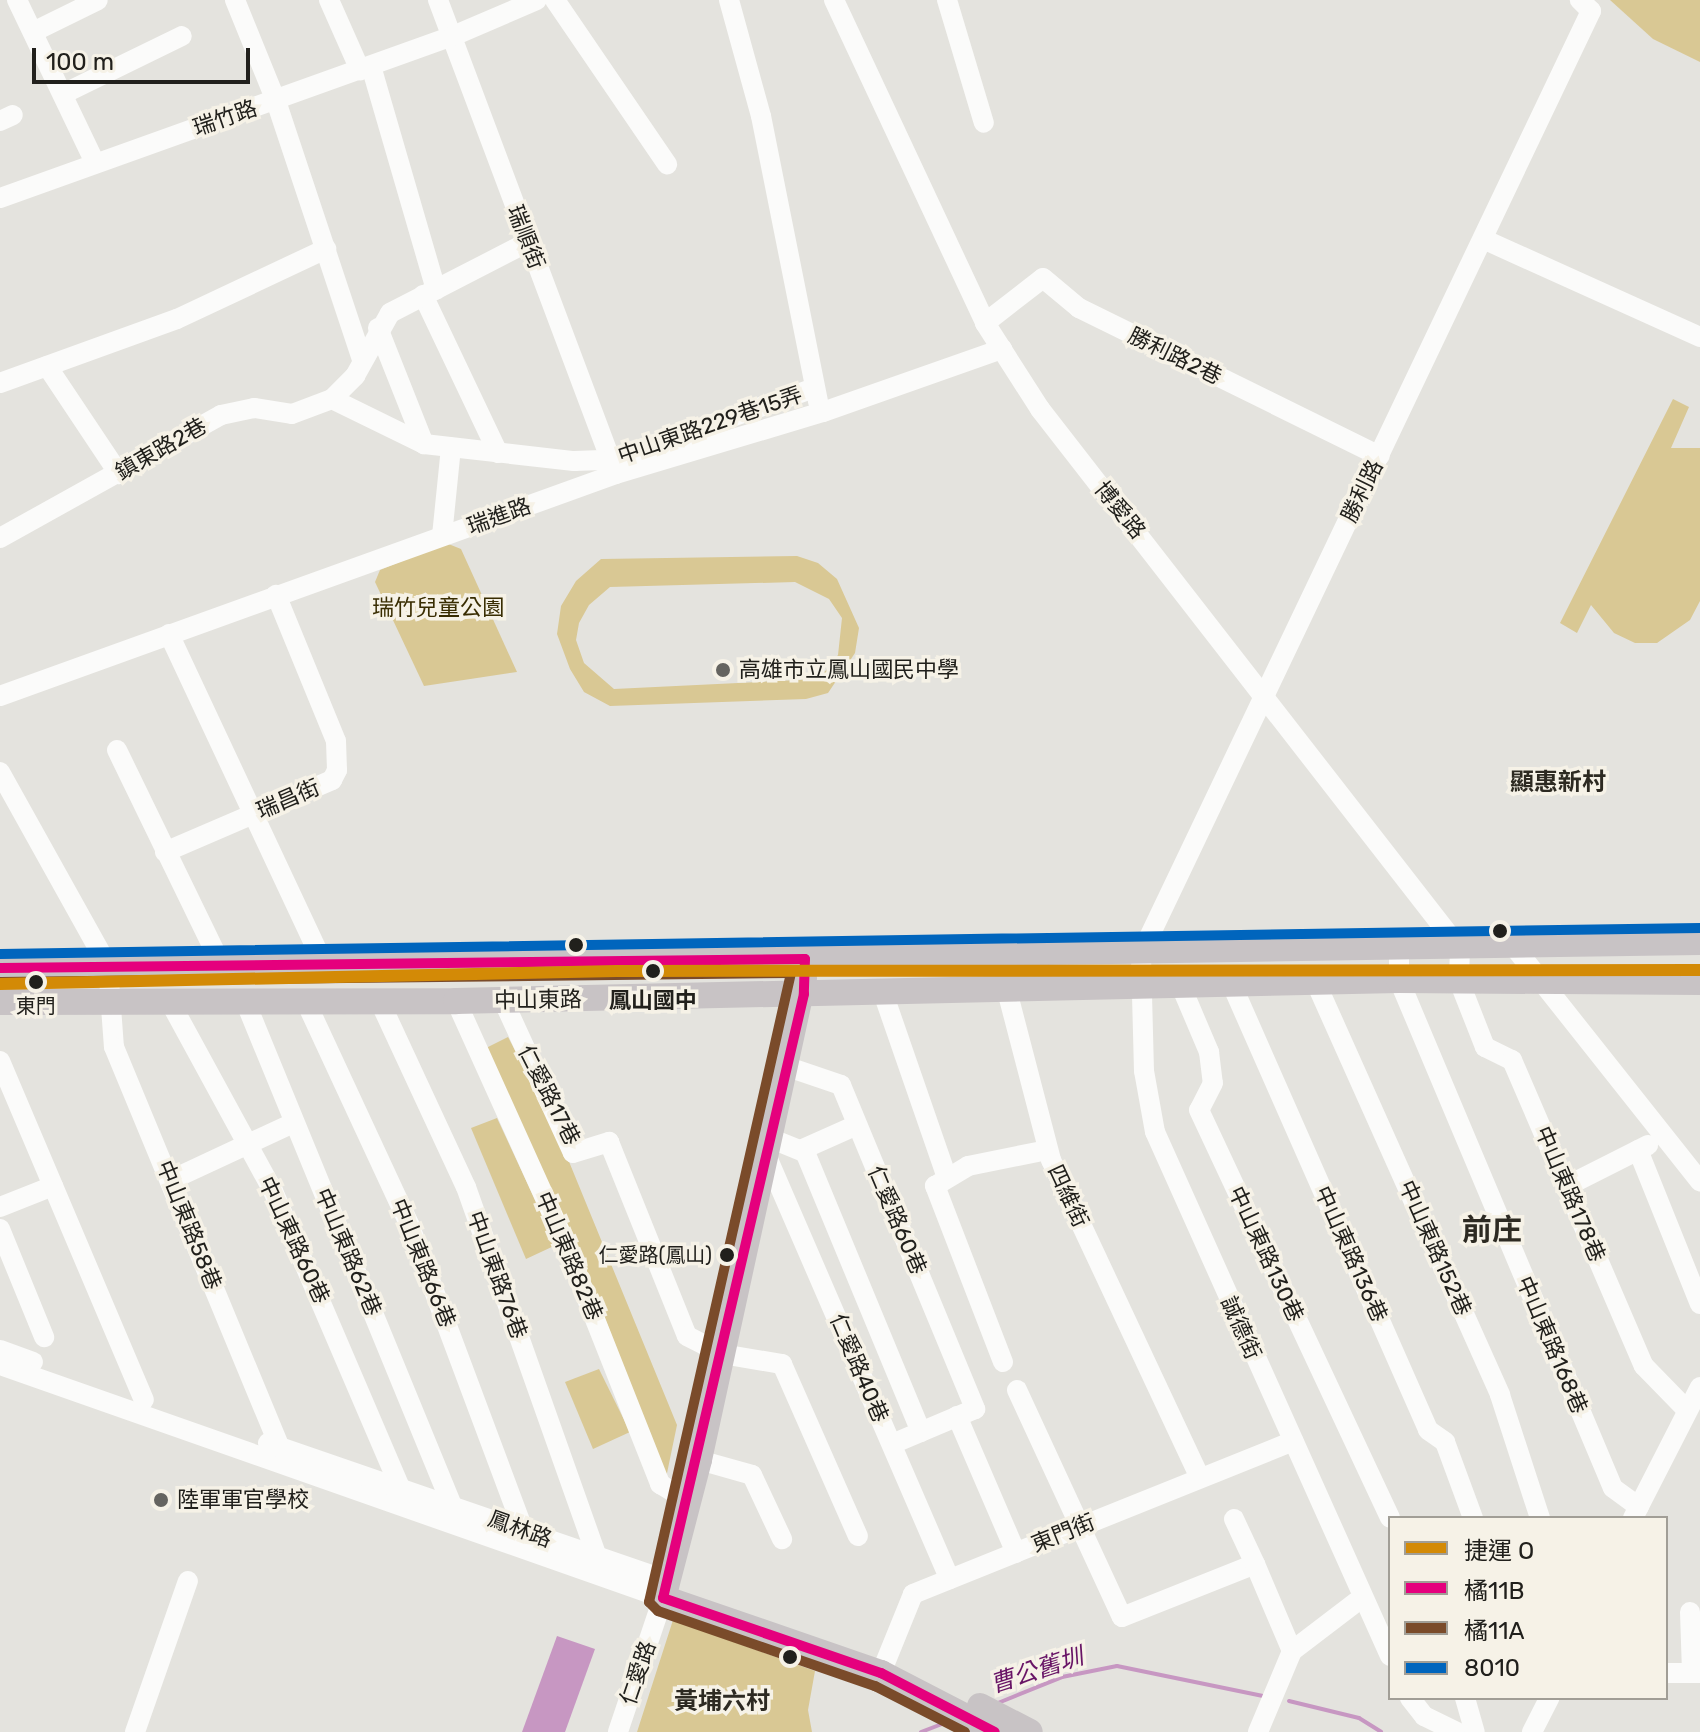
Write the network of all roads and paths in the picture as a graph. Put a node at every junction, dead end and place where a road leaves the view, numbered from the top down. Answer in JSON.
{"nodes":[{"id":1,"x":17,"y":0,"type":"edge"},
{"id":2,"x":98,"y":0,"type":"edge"},
{"id":3,"x":235,"y":0,"type":"edge"},
{"id":4,"x":329,"y":0,"type":"edge"},
{"id":5,"x":438,"y":0,"type":"edge"},
{"id":6,"x":537,"y":0,"type":"edge"},
{"id":7,"x":555,"y":0,"type":"edge"},
{"id":8,"x":729,"y":0,"type":"edge"},
{"id":9,"x":834,"y":0,"type":"edge"},
{"id":10,"x":947,"y":0,"type":"edge"},
{"id":11,"x":1568,"y":0,"type":"edge"},
{"id":12,"x":1585,"y":6,"type":"edge"},
{"id":13,"x":33,"y":32,"type":"junction"},
{"id":14,"x":182,"y":36,"type":"dead end"},
{"id":15,"x":453,"y":36,"type":"junction"},
{"id":16,"x":366,"y":68,"type":"junction"},
{"id":17,"x":63,"y":94,"type":"junction"},
{"id":18,"x":276,"y":101,"type":"junction"},
{"id":19,"x":984,"y":123,"type":"dead end"},
{"id":20,"x":95,"y":163,"type":"junction"},
{"id":21,"x":667,"y":164,"type":"dead end"},
{"id":22,"x":0,"y":198,"type":"edge"},
{"id":23,"x":1483,"y":239,"type":"junction"},
{"id":24,"x":528,"y":242,"type":"junction"},
{"id":25,"x":326,"y":249,"type":"junction"},
{"id":26,"x":430,"y":292,"type":"junction"},
{"id":27,"x":985,"y":323,"type":"junction"},
{"id":28,"x":378,"y":328,"type":"junction"},
{"id":29,"x":1700,"y":337,"type":"edge"},
{"id":30,"x":1002,"y":349,"type":"junction"},
{"id":31,"x":362,"y":359,"type":"junction"},
{"id":32,"x":47,"y":366,"type":"junction"},
{"id":33,"x":0,"y":383,"type":"edge"},
{"id":34,"x":812,"y":389,"type":"junction"},
{"id":35,"x":332,"y":399,"type":"junction"},
{"id":36,"x":823,"y":412,"type":"junction"},
{"id":37,"x":424,"y":444,"type":"junction"},
{"id":38,"x":451,"y":447,"type":"junction"},
{"id":39,"x":498,"y":453,"type":"junction"},
{"id":40,"x":1380,"y":456,"type":"junction"},
{"id":41,"x":613,"y":467,"type":"junction"},
{"id":42,"x":119,"y":474,"type":"junction"},
{"id":43,"x":442,"y":536,"type":"junction"},
{"id":44,"x":0,"y":538,"type":"edge"},
{"id":45,"x":276,"y":595,"type":"junction"},
{"id":46,"x":169,"y":634,"type":"junction"},
{"id":47,"x":1263,"y":690,"type":"junction"},
{"id":48,"x":0,"y":696,"type":"edge"},
{"id":49,"x":117,"y":750,"type":"dead end"},
{"id":50,"x":0,"y":772,"type":"edge"},
{"id":51,"x":254,"y":814,"type":"junction"},
{"id":52,"x":165,"y":852,"type":"junction"},
{"id":53,"x":1700,"y":942,"type":"edge"},
{"id":54,"x":1399,"y":948,"type":"junction"},
{"id":55,"x":1515,"y":948,"type":"junction"},
{"id":56,"x":1460,"y":949,"type":"junction"},
{"id":57,"x":1141,"y":954,"type":"junction"},
{"id":58,"x":805,"y":959,"type":"junction"},
{"id":59,"x":324,"y":965,"type":"junction"},
{"id":60,"x":108,"y":966,"type":"junction"},
{"id":61,"x":222,"y":966,"type":"junction"},
{"id":62,"x":0,"y":968,"type":"edge"},
{"id":63,"x":1399,"y":980,"type":"junction"},
{"id":64,"x":1459,"y":981,"type":"junction"},
{"id":65,"x":1700,"y":982,"type":"edge"},
{"id":66,"x":1316,"y":983,"type":"junction"},
{"id":67,"x":1542,"y":983,"type":"junction"},
{"id":68,"x":1232,"y":985,"type":"junction"},
{"id":69,"x":1181,"y":986,"type":"junction"},
{"id":70,"x":1006,"y":987,"type":"junction"},
{"id":71,"x":1141,"y":987,"type":"junction"},
{"id":72,"x":882,"y":990,"type":"junction"},
{"id":73,"x":804,"y":994,"type":"junction"},
{"id":74,"x":503,"y":1000,"type":"junction"},
{"id":75,"x":108,"y":1001,"type":"junction"},
{"id":76,"x":245,"y":1001,"type":"junction"},
{"id":77,"x":456,"y":1001,"type":"junction"},
{"id":78,"x":0,"y":1002,"type":"edge"},
{"id":79,"x":170,"y":1002,"type":"junction"},
{"id":80,"x":306,"y":1002,"type":"junction"},
{"id":81,"x":380,"y":1002,"type":"junction"},
{"id":82,"x":0,"y":1061,"type":"edge"},
{"id":83,"x":788,"y":1067,"type":"junction"},
{"id":84,"x":293,"y":1123,"type":"junction"},
{"id":85,"x":857,"y":1125,"type":"junction"},
{"id":86,"x":1663,"y":1138,"type":"junction"},
{"id":87,"x":247,"y":1144,"type":"junction"},
{"id":88,"x":770,"y":1148,"type":"junction"},
{"id":89,"x":803,"y":1149,"type":"junction"},
{"id":90,"x":1047,"y":1150,"type":"junction"},
{"id":91,"x":1638,"y":1150,"type":"junction"},
{"id":92,"x":946,"y":1175,"type":"junction"},
{"id":93,"x":171,"y":1180,"type":"junction"},
{"id":94,"x":1700,"y":1181,"type":"edge"},
{"id":95,"x":53,"y":1186,"type":"junction"},
{"id":96,"x":1567,"y":1186,"type":"junction"},
{"id":97,"x":0,"y":1207,"type":"edge"},
{"id":98,"x":0,"y":1229,"type":"edge"},
{"id":99,"x":1700,"y":1304,"type":"edge"},
{"id":100,"x":44,"y":1337,"type":"dead end"},
{"id":101,"x":0,"y":1350,"type":"edge"},
{"id":102,"x":722,"y":1354,"type":"junction"},
{"id":103,"x":1003,"y":1362,"type":"dead end"},
{"id":104,"x":0,"y":1365,"type":"edge"},
{"id":105,"x":1017,"y":1390,"type":"dead end"},
{"id":106,"x":144,"y":1400,"type":"junction"},
{"id":107,"x":1694,"y":1402,"type":"edge"},
{"id":108,"x":966,"y":1412,"type":"junction"},
{"id":109,"x":921,"y":1432,"type":"junction"},
{"id":110,"x":1293,"y":1441,"type":"junction"},
{"id":111,"x":892,"y":1444,"type":"junction"},
{"id":112,"x":280,"y":1447,"type":"junction"},
{"id":113,"x":699,"y":1460,"type":"junction"},
{"id":114,"x":1200,"y":1478,"type":"junction"},
{"id":115,"x":400,"y":1488,"type":"junction"},
{"id":116,"x":688,"y":1501,"type":"junction"},
{"id":117,"x":451,"y":1503,"type":"junction"},
{"id":118,"x":1636,"y":1512,"type":"edge"},
{"id":119,"x":1389,"y":1516,"type":"edge"},
{"id":120,"x":1472,"y":1516,"type":"edge"},
{"id":121,"x":1539,"y":1516,"type":"edge"},
{"id":122,"x":1234,"y":1519,"type":"dead end"},
{"id":123,"x":1078,"y":1528,"type":"junction"},
{"id":124,"x":524,"y":1531,"type":"junction"},
{"id":125,"x":858,"y":1536,"type":"dead end"},
{"id":126,"x":782,"y":1539,"type":"dead end"},
{"id":127,"x":1016,"y":1553,"type":"junction"},
{"id":128,"x":597,"y":1556,"type":"junction"},
{"id":129,"x":1255,"y":1564,"type":"junction"},
{"id":130,"x":950,"y":1579,"type":"junction"},
{"id":131,"x":188,"y":1581,"type":"dead end"},
{"id":132,"x":666,"y":1589,"type":"junction"},
{"id":133,"x":1363,"y":1597,"type":"junction"},
{"id":134,"x":1690,"y":1612,"type":"dead end"},
{"id":135,"x":1292,"y":1651,"type":"junction"},
{"id":136,"x":1388,"y":1652,"type":"edge"},
{"id":137,"x":884,"y":1666,"type":"junction"},
{"id":138,"x":1668,"y":1673,"type":"edge"},
{"id":139,"x":1696,"y":1673,"type":"edge"},
{"id":140,"x":1412,"y":1700,"type":"edge"},
{"id":141,"x":1466,"y":1700,"type":"edge"},
{"id":142,"x":1548,"y":1700,"type":"edge"},
{"id":143,"x":135,"y":1732,"type":"edge"},
{"id":144,"x":618,"y":1732,"type":"edge"},
{"id":145,"x":995,"y":1732,"type":"edge"},
{"id":146,"x":1030,"y":1732,"type":"edge"},
{"id":147,"x":1258,"y":1732,"type":"edge"},
{"id":148,"x":1457,"y":1732,"type":"edge"},
{"id":149,"x":1475,"y":1732,"type":"edge"},
{"id":150,"x":1532,"y":1732,"type":"edge"}],
"edges":[{"from":1,"to":13,"type":"street"},
{"from":2,"to":13,"type":"street"},
{"from":3,"to":18,"type":"street"},
{"from":4,"to":16,"type":"street"},
{"from":5,"to":15,"type":"street","name":"瑞順街"},
{"from":6,"to":15,"type":"street","name":"瑞竹路"},
{"from":7,"to":21,"type":"street"},
{"from":8,"to":34,"type":"street"},
{"from":9,"to":27,"type":"street","name":"博愛路"},
{"from":10,"to":19,"type":"street"},
{"from":11,"to":12,"type":"street"},
{"from":12,"to":23,"type":"street","name":"勝利路"},
{"from":13,"to":17,"type":"street"},
{"from":14,"to":17,"type":"street"},
{"from":15,"to":16,"type":"street","name":"瑞竹路"},
{"from":15,"to":24,"type":"street","name":"瑞順街"},
{"from":16,"to":18,"type":"street","name":"瑞竹路"},
{"from":16,"to":26,"type":"street"},
{"from":17,"to":20,"type":"street"},
{"from":18,"to":20,"type":"street","name":"瑞竹路"},
{"from":18,"to":25,"type":"street"},
{"from":20,"to":22,"type":"street","name":"瑞竹路"},
{"from":23,"to":29,"type":"street"},
{"from":23,"to":40,"type":"street","name":"勝利路"},
{"from":24,"to":26,"type":"street"},
{"from":24,"to":41,"type":"street","name":"瑞順街"},
{"from":25,"to":31,"type":"street"},
{"from":25,"to":32,"type":"street"},
{"from":26,"to":28,"type":"street"},
{"from":26,"to":39,"type":"street"},
{"from":27,"to":30,"type":"street","name":"博愛路"},
{"from":27,"to":40,"type":"street","name":"勝利路2巷"},
{"from":28,"to":31,"type":"street"},
{"from":28,"to":37,"type":"street"},
{"from":30,"to":36,"type":"street","name":"瑞進路"},
{"from":30,"to":47,"type":"street","name":"博愛路"},
{"from":31,"to":35,"type":"street"},
{"from":32,"to":33,"type":"street"},
{"from":32,"to":42,"type":"street"},
{"from":34,"to":36,"type":"street"},
{"from":34,"to":41,"type":"street","name":"中山東路229巷15弄"},
{"from":35,"to":37,"type":"street","name":"中山東路229巷15弄"},
{"from":35,"to":42,"type":"street","name":"鎮東路2巷"},
{"from":36,"to":41,"type":"street","name":"瑞進路"},
{"from":37,"to":38,"type":"street","name":"中山東路229巷15弄"},
{"from":38,"to":39,"type":"street","name":"中山東路229巷15弄"},
{"from":38,"to":43,"type":"street"},
{"from":39,"to":41,"type":"street","name":"中山東路229巷15弄"},
{"from":40,"to":47,"type":"street","name":"勝利路"},
{"from":41,"to":43,"type":"street","name":"瑞進路"},
{"from":42,"to":44,"type":"street","name":"鎮東路2巷"},
{"from":43,"to":45,"type":"street","name":"瑞進路"},
{"from":45,"to":46,"type":"street","name":"瑞進路"},
{"from":45,"to":51,"type":"street","name":"瑞昌街"},
{"from":46,"to":48,"type":"street","name":"瑞進路"},
{"from":46,"to":51,"type":"street"},
{"from":47,"to":56,"type":"street","name":"博愛路"},
{"from":47,"to":57,"type":"street","name":"勝利路"},
{"from":49,"to":52,"type":"street"},
{"from":50,"to":60,"type":"street"},
{"from":51,"to":52,"type":"street","name":"瑞昌街"},
{"from":51,"to":59,"type":"street"},
{"from":52,"to":61,"type":"street"},
{"from":53,"to":55,"type":"main road","name":"中山東路"},
{"from":54,"to":56,"type":"main road","name":"中山東路"},
{"from":54,"to":57,"type":"main road","name":"中山東路"},
{"from":54,"to":63,"type":"street","name":"中山東路168巷"},
{"from":55,"to":56,"type":"main road","name":"中山東路"},
{"from":55,"to":67,"type":"street"},
{"from":56,"to":64,"type":"street"},
{"from":57,"to":58,"type":"main road","name":"中山東路"},
{"from":57,"to":71,"type":"street","name":"勝利路"},
{"from":58,"to":59,"type":"main road","name":"中山東路"},
{"from":58,"to":73,"type":"main road","name":"仁愛路"},
{"from":59,"to":61,"type":"main road","name":"中山東路"},
{"from":60,"to":61,"type":"main road","name":"中山東路"},
{"from":60,"to":62,"type":"main road","name":"中山東路"},
{"from":60,"to":75,"type":"street","name":"中山東路58巷"},
{"from":63,"to":64,"type":"main road","name":"中山東路"},
{"from":63,"to":66,"type":"main road","name":"中山東路"},
{"from":63,"to":118,"type":"street","name":"中山東路168巷"},
{"from":64,"to":67,"type":"main road","name":"中山東路"},
{"from":64,"to":96,"type":"street","name":"中山東路178巷"},
{"from":65,"to":67,"type":"main road","name":"中山東路"},
{"from":66,"to":68,"type":"main road","name":"中山東路"},
{"from":66,"to":121,"type":"street","name":"中山東路152巷"},
{"from":67,"to":86,"type":"street"},
{"from":68,"to":69,"type":"main road","name":"中山東路"},
{"from":68,"to":120,"type":"street","name":"中山東路136巷"},
{"from":69,"to":71,"type":"main road","name":"中山東路"},
{"from":69,"to":119,"type":"street","name":"中山東路130巷"},
{"from":70,"to":71,"type":"main road","name":"中山東路"},
{"from":70,"to":72,"type":"main road","name":"中山東路"},
{"from":70,"to":90,"type":"street"},
{"from":71,"to":110,"type":"street","name":"誠德街"},
{"from":72,"to":73,"type":"main road","name":"中山東路"},
{"from":72,"to":92,"type":"street"},
{"from":73,"to":74,"type":"main road","name":"中山東路"},
{"from":73,"to":83,"type":"main road","name":"仁愛路"},
{"from":74,"to":77,"type":"main road","name":"中山東路"},
{"from":74,"to":102,"type":"street","name":"仁愛路17巷"},
{"from":75,"to":78,"type":"main road","name":"中山東路"},
{"from":75,"to":79,"type":"main road","name":"中山東路"},
{"from":75,"to":93,"type":"street","name":"中山東路58巷"},
{"from":76,"to":79,"type":"main road","name":"中山東路"},
{"from":76,"to":80,"type":"main road","name":"中山東路"},
{"from":76,"to":84,"type":"street","name":"中山東路62巷"},
{"from":77,"to":81,"type":"main road","name":"中山東路"},
{"from":77,"to":116,"type":"street","name":"中山東路82巷"},
{"from":79,"to":87,"type":"street","name":"中山東路60巷"},
{"from":80,"to":81,"type":"main road","name":"中山東路"},
{"from":80,"to":124,"type":"street","name":"中山東路66巷"},
{"from":81,"to":128,"type":"street","name":"中山東路76巷"},
{"from":82,"to":95,"type":"street"},
{"from":83,"to":85,"type":"street","name":"仁愛路60巷"},
{"from":83,"to":88,"type":"main road","name":"仁愛路"},
{"from":84,"to":87,"type":"street"},
{"from":84,"to":117,"type":"street","name":"中山東路62巷"},
{"from":85,"to":89,"type":"street"},
{"from":85,"to":108,"type":"street","name":"仁愛路60巷"},
{"from":86,"to":91,"type":"street"},
{"from":86,"to":94,"type":"street"},
{"from":87,"to":93,"type":"street"},
{"from":87,"to":115,"type":"street","name":"中山東路60巷"},
{"from":88,"to":89,"type":"street"},
{"from":88,"to":102,"type":"main road","name":"仁愛路"},
{"from":88,"to":111,"type":"street","name":"仁愛路40巷"},
{"from":89,"to":109,"type":"street"},
{"from":90,"to":92,"type":"street","name":"四維街"},
{"from":90,"to":114,"type":"street","name":"四維街"},
{"from":91,"to":96,"type":"street"},
{"from":91,"to":99,"type":"street"},
{"from":92,"to":103,"type":"street"},
{"from":93,"to":112,"type":"street","name":"中山東路58巷"},
{"from":95,"to":97,"type":"street"},
{"from":95,"to":106,"type":"street"},
{"from":96,"to":107,"type":"street","name":"中山東路178巷"},
{"from":98,"to":100,"type":"street"},
{"from":101,"to":106,"type":"street","name":"鳳林路"},
{"from":102,"to":113,"type":"main road","name":"仁愛路"},
{"from":102,"to":125,"type":"street"},
{"from":104,"to":132,"type":"street","name":"鳳林路"},
{"from":105,"to":123,"type":"street"},
{"from":106,"to":112,"type":"street","name":"鳳林路"},
{"from":107,"to":118,"type":"street"},
{"from":108,"to":109,"type":"street"},
{"from":108,"to":127,"type":"street","name":"仁愛路60巷"},
{"from":109,"to":111,"type":"street"},
{"from":110,"to":114,"type":"street","name":"東門街"},
{"from":110,"to":133,"type":"street","name":"誠德街"},
{"from":111,"to":130,"type":"street","name":"仁愛路40巷"},
{"from":112,"to":115,"type":"street","name":"鳳林路"},
{"from":113,"to":116,"type":"main road","name":"仁愛路"},
{"from":113,"to":126,"type":"street"},
{"from":114,"to":123,"type":"street","name":"東門街"},
{"from":115,"to":117,"type":"street","name":"鳳林路"},
{"from":116,"to":132,"type":"main road","name":"仁愛路"},
{"from":117,"to":124,"type":"street","name":"鳳林路"},
{"from":122,"to":129,"type":"street"},
{"from":123,"to":127,"type":"street","name":"東門街"},
{"from":123,"to":129,"type":"street"},
{"from":124,"to":128,"type":"street","name":"鳳林路"},
{"from":127,"to":130,"type":"street","name":"東門街"},
{"from":128,"to":132,"type":"street","name":"鳳林路"},
{"from":129,"to":135,"type":"street"},
{"from":130,"to":137,"type":"street","name":"東門街"},
{"from":131,"to":143,"type":"street"},
{"from":132,"to":137,"type":"main road","name":"鳳林路"},
{"from":132,"to":144,"type":"street","name":"仁愛路"},
{"from":133,"to":135,"type":"street"},
{"from":133,"to":136,"type":"street","name":"誠德街"},
{"from":134,"to":139,"type":"street"},
{"from":135,"to":147,"type":"street"},
{"from":137,"to":145,"type":"main road","name":"鳳林路"},
{"from":137,"to":146,"type":"main road","name":"鳳林路"},
{"from":138,"to":139,"type":"street"},
{"from":140,"to":148,"type":"street"},
{"from":141,"to":149,"type":"street"},
{"from":142,"to":150,"type":"street"}]}
